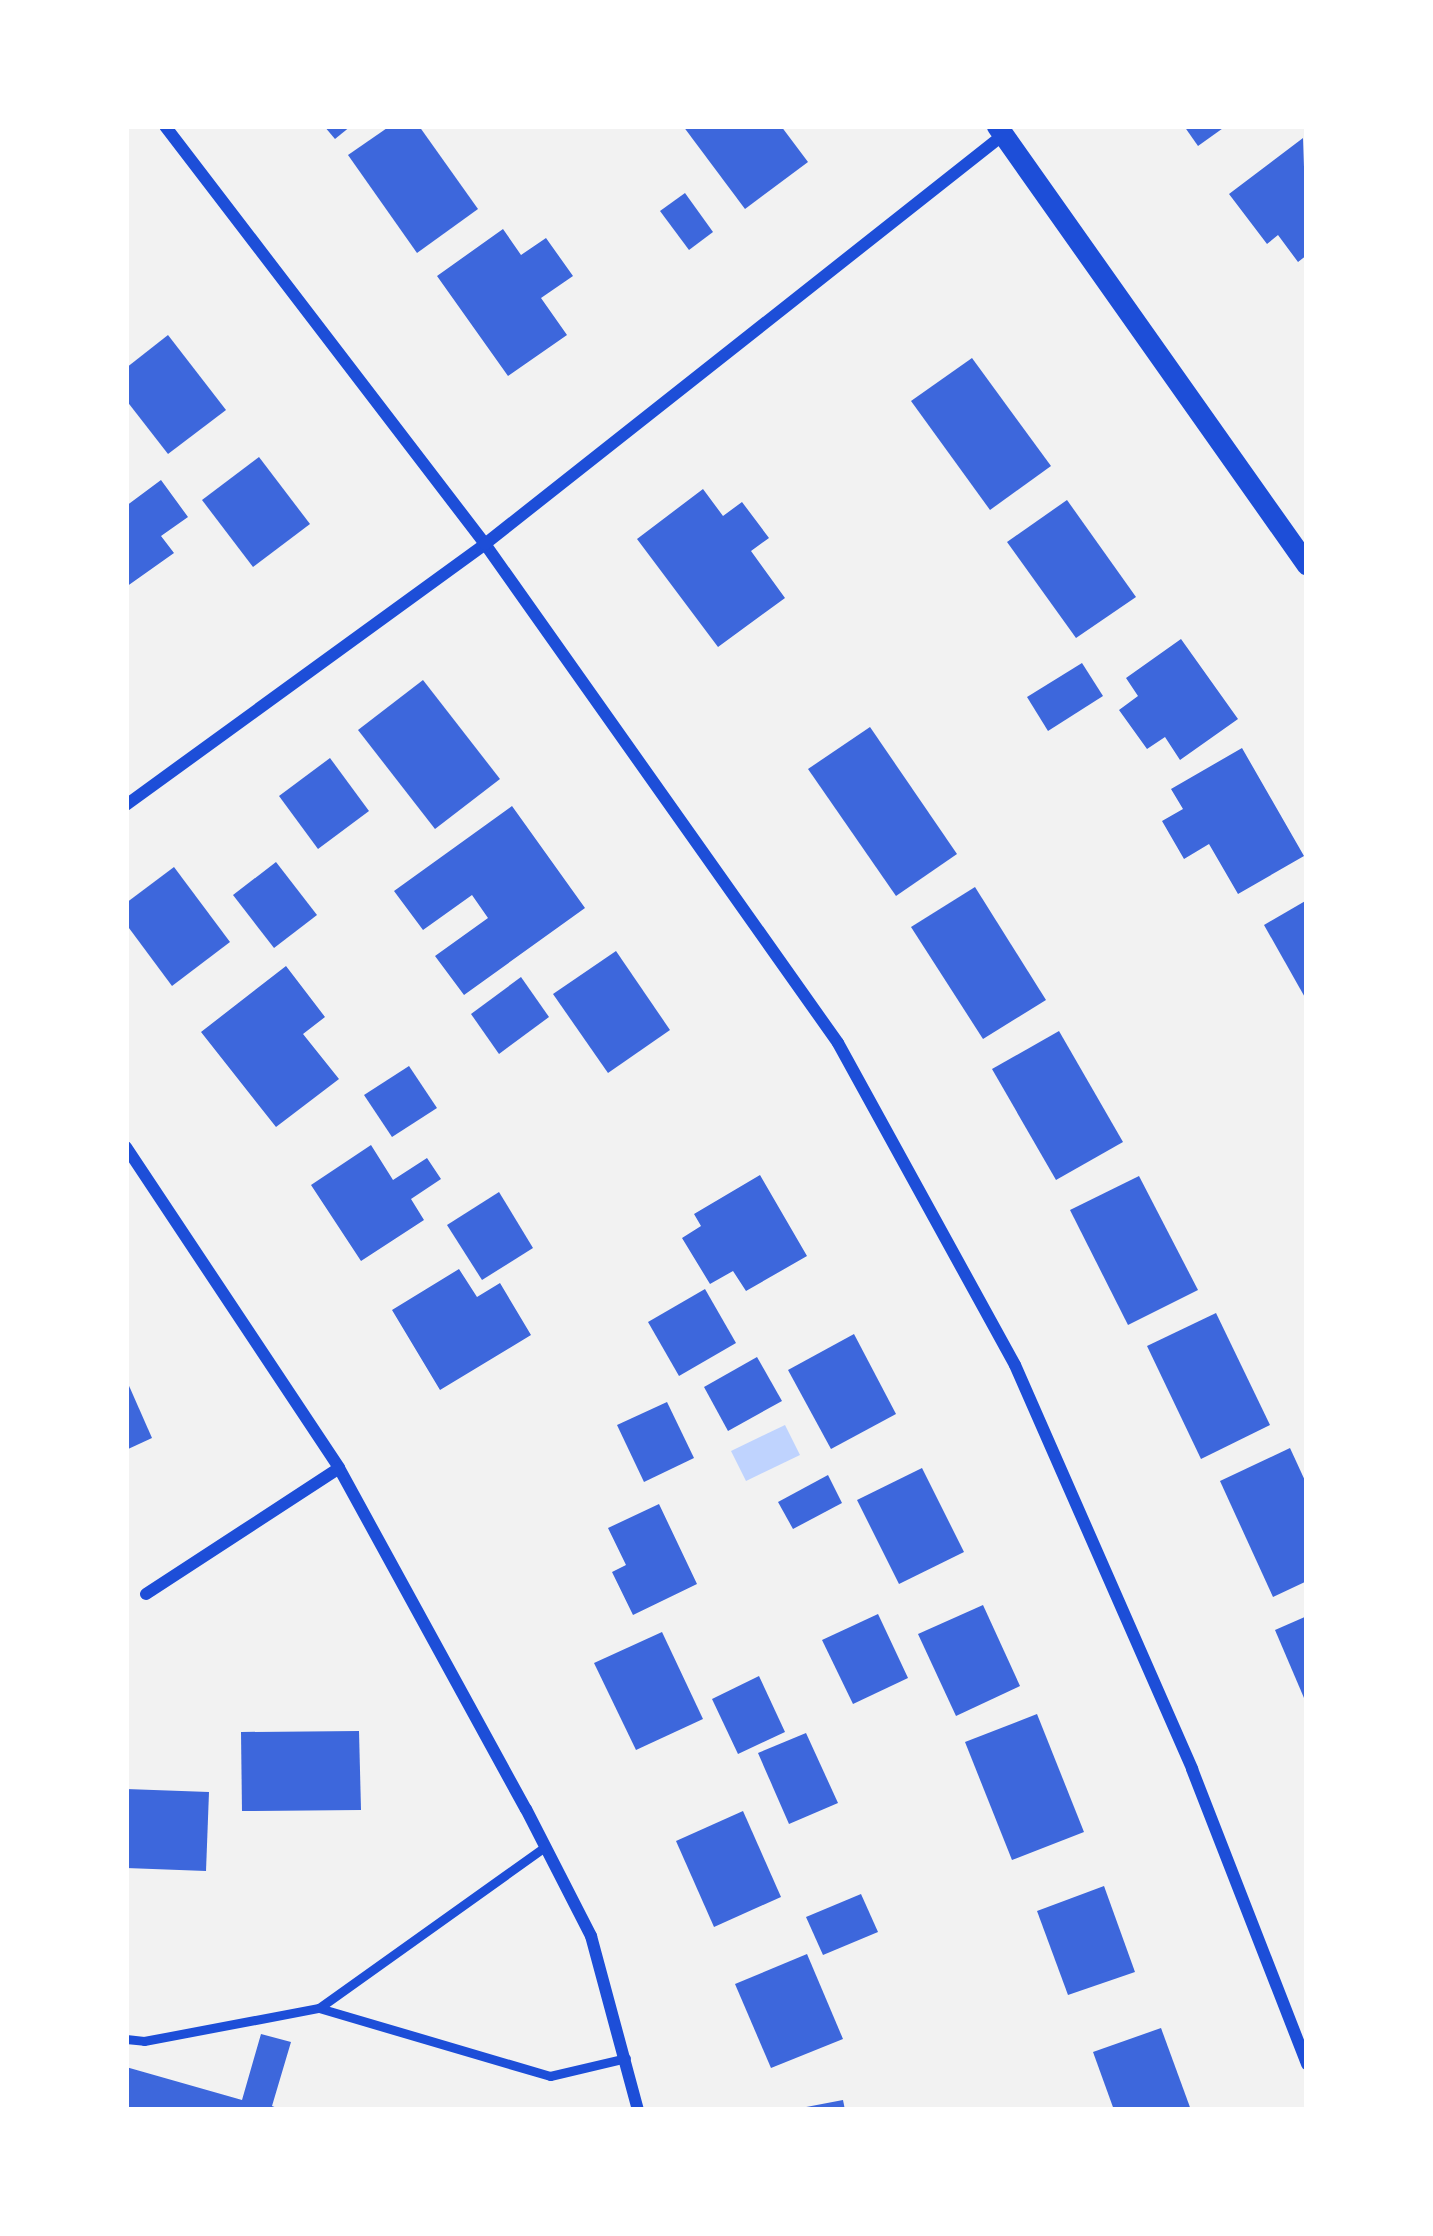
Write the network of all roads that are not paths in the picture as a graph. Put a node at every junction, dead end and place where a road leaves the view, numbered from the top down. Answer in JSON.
{"nodes":[{"id":1,"x":165,"y":126,"type":"edge"},
{"id":2,"x":1000,"y":131,"type":"edge"},
{"id":3,"x":485,"y":544,"type":"junction"},
{"id":4,"x":1305,"y":556,"type":"edge"},
{"id":5,"x":126,"y":805,"type":"edge"},
{"id":6,"x":126,"y":1147,"type":"edge"},
{"id":7,"x":339,"y":1468,"type":"junction"},
{"id":8,"x":146,"y":1594,"type":"dead end"},
{"id":9,"x":545,"y":1847,"type":"junction"},
{"id":10,"x":319,"y":2008,"type":"junction"},
{"id":11,"x":126,"y":2039,"type":"edge"},
{"id":12,"x":626,"y":2058,"type":"junction"},
{"id":13,"x":1307,"y":2064,"type":"edge"},
{"id":14,"x":638,"y":2110,"type":"edge"}],
"edges":[{"from":1,"to":3,"type":"street"},
{"from":2,"to":3,"type":"street"},
{"from":2,"to":4,"type":"street"},
{"from":3,"to":5,"type":"street"},
{"from":3,"to":13,"type":"street"},
{"from":6,"to":7,"type":"street"},
{"from":7,"to":8,"type":"street"},
{"from":7,"to":9,"type":"street"},
{"from":9,"to":10,"type":"lane"},
{"from":9,"to":12,"type":"street"},
{"from":10,"to":11,"type":"lane"},
{"from":10,"to":12,"type":"lane"},
{"from":12,"to":14,"type":"street"}]}
